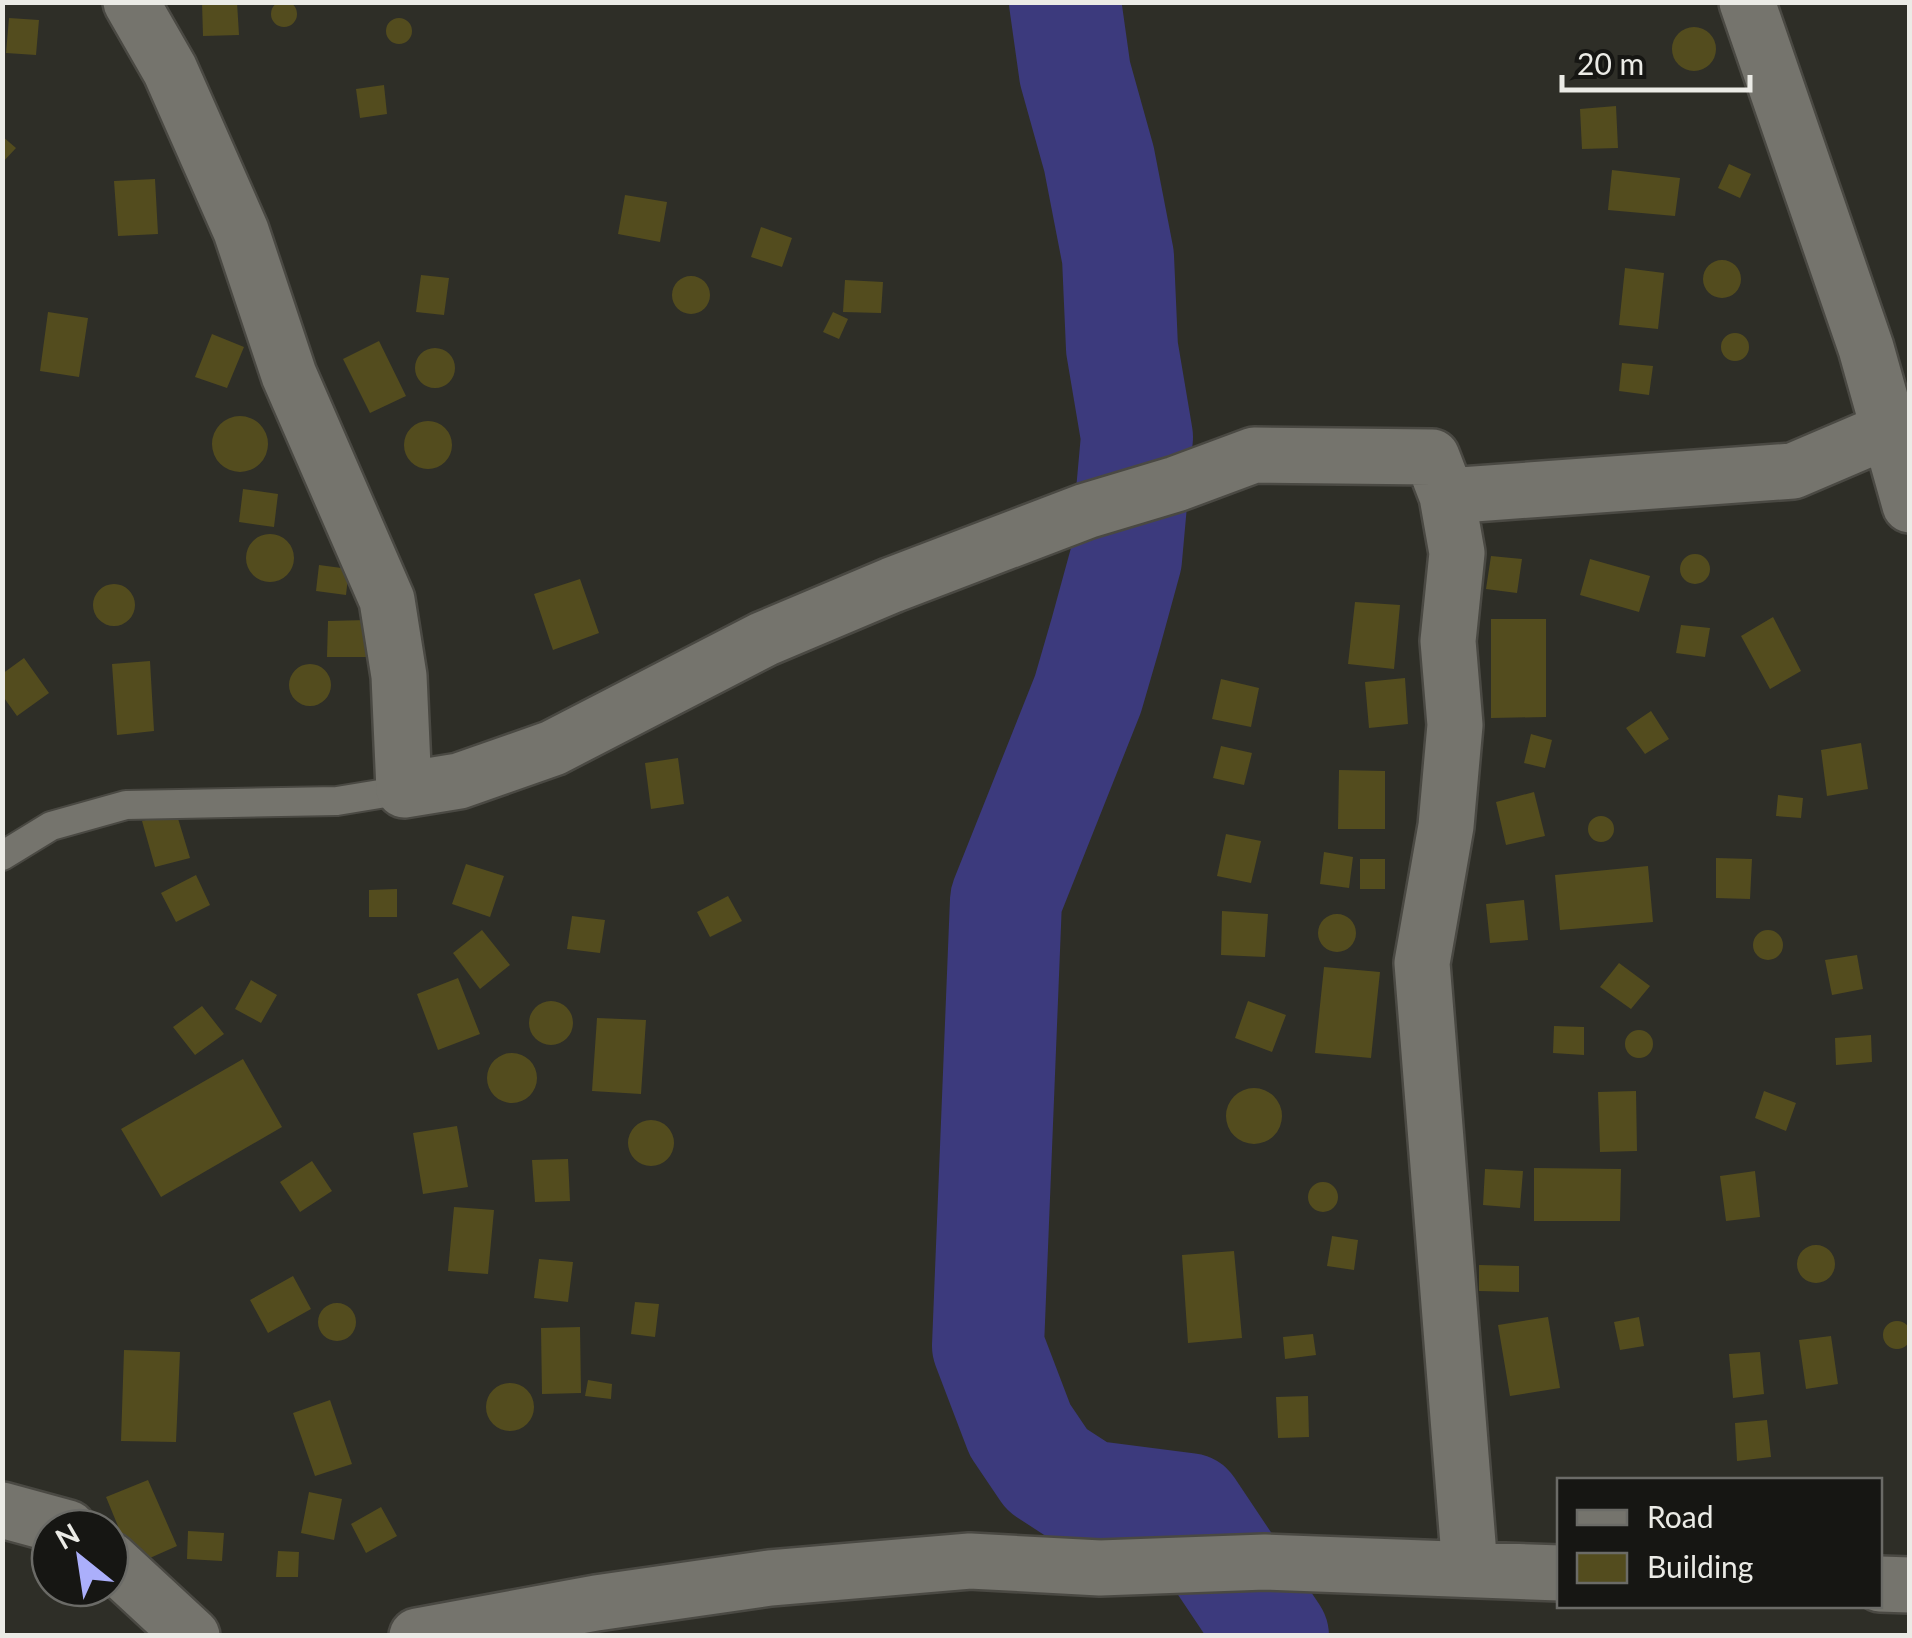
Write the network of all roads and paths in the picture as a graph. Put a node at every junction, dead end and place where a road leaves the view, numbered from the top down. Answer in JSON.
{"nodes":[{"id":1,"x":132,"y":2,"type":"edge"},
{"id":2,"x":1747,"y":2,"type":"edge"},
{"id":3,"x":1900,"y":425,"type":"edge"},
{"id":4,"x":1447,"y":496,"type":"junction"},
{"id":5,"x":1910,"y":505,"type":"edge"},
{"id":6,"x":404,"y":790,"type":"junction"},
{"id":7,"x":2,"y":856,"type":"edge"},
{"id":8,"x":2,"y":1510,"type":"edge"},
{"id":9,"x":30,"y":1518,"type":"edge"},
{"id":10,"x":1470,"y":1570,"type":"junction"},
{"id":11,"x":1557,"y":1572,"type":"edge"},
{"id":12,"x":130,"y":1579,"type":"edge"},
{"id":13,"x":1882,"y":1584,"type":"edge"},
{"id":14,"x":1910,"y":1585,"type":"edge"},
{"id":15,"x":192,"y":1636,"type":"edge"},
{"id":16,"x":417,"y":1636,"type":"edge"}],
"edges":[{"from":1,"to":6,"type":"street"},
{"from":2,"to":3,"type":"street"},
{"from":3,"to":4,"type":"street"},
{"from":3,"to":5,"type":"street"},
{"from":4,"to":6,"type":"street"},
{"from":4,"to":10,"type":"street"},
{"from":6,"to":7,"type":"lane"},
{"from":8,"to":9,"type":"street"},
{"from":10,"to":11,"type":"street"},
{"from":10,"to":16,"type":"street"},
{"from":12,"to":15,"type":"street"},
{"from":13,"to":14,"type":"street"}]}
